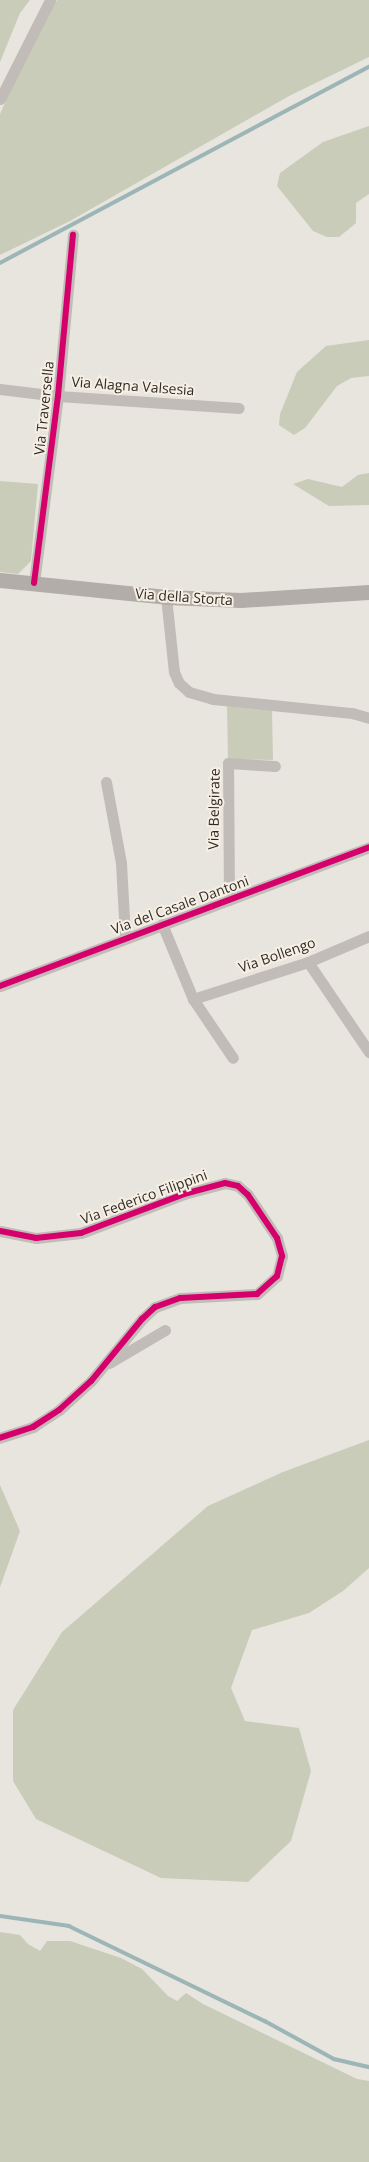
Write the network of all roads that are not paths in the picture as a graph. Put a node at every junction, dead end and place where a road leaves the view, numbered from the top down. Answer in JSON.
{"nodes":[{"id":1,"x":50,"y":0,"type":"edge"},
{"id":2,"x":0,"y":99,"type":"edge"},
{"id":3,"x":73,"y":234,"type":"dead end"},
{"id":4,"x":0,"y":390,"type":"edge"},
{"id":5,"x":58,"y":396,"type":"junction"},
{"id":6,"x":239,"y":408,"type":"dead end"},
{"id":7,"x":0,"y":580,"type":"edge"},
{"id":8,"x":34,"y":583,"type":"junction"},
{"id":9,"x":369,"y":592,"type":"edge"},
{"id":10,"x":166,"y":597,"type":"junction"},
{"id":11,"x":369,"y":718,"type":"edge"},
{"id":12,"x":275,"y":766,"type":"dead end"},
{"id":13,"x":106,"y":782,"type":"dead end"},
{"id":14,"x":369,"y":847,"type":"edge"},
{"id":15,"x":229,"y":900,"type":"junction"},
{"id":16,"x":162,"y":924,"type":"junction"},
{"id":17,"x":369,"y":936,"type":"edge"},
{"id":18,"x":125,"y":938,"type":"junction"},
{"id":19,"x":308,"y":962,"type":"junction"},
{"id":20,"x":0,"y":986,"type":"edge"},
{"id":21,"x":193,"y":999,"type":"junction"},
{"id":22,"x":369,"y":1052,"type":"edge"},
{"id":23,"x":233,"y":1058,"type":"dead end"},
{"id":24,"x":0,"y":1231,"type":"edge"},
{"id":25,"x":165,"y":1330,"type":"dead end"},
{"id":26,"x":103,"y":1367,"type":"junction"},
{"id":27,"x":0,"y":1438,"type":"edge"}],
"edges":[{"from":1,"to":2,"type":"street"},
{"from":3,"to":5,"type":"street","name":"Via Traversella"},
{"from":4,"to":5,"type":"street","name":"Via Alagna Valsesia"},
{"from":5,"to":6,"type":"street","name":"Via Alagna Valsesia"},
{"from":5,"to":8,"type":"street","name":"Via Traversella"},
{"from":7,"to":8,"type":"main road","name":"Via della Storta"},
{"from":8,"to":10,"type":"main road","name":"Via della Storta"},
{"from":9,"to":10,"type":"main road","name":"Via della Storta"},
{"from":10,"to":11,"type":"street"},
{"from":12,"to":15,"type":"street","name":"Via Belgirate"},
{"from":13,"to":18,"type":"street"},
{"from":14,"to":15,"type":"street","name":"Via del Casale Dantoni"},
{"from":15,"to":16,"type":"street","name":"Via del Casale Dantoni"},
{"from":16,"to":18,"type":"street","name":"Via del Casale Dantoni"},
{"from":16,"to":21,"type":"street"},
{"from":17,"to":19,"type":"street","name":"Via Bollengo"},
{"from":18,"to":20,"type":"street","name":"Via del Casale Dantoni"},
{"from":19,"to":21,"type":"street","name":"Via Bollengo"},
{"from":19,"to":22,"type":"street"},
{"from":21,"to":23,"type":"street"},
{"from":24,"to":26,"type":"street","name":"Via Federico Filippini"},
{"from":25,"to":26,"type":"street"},
{"from":26,"to":27,"type":"street","name":"Via Federico Filippini"}]}
